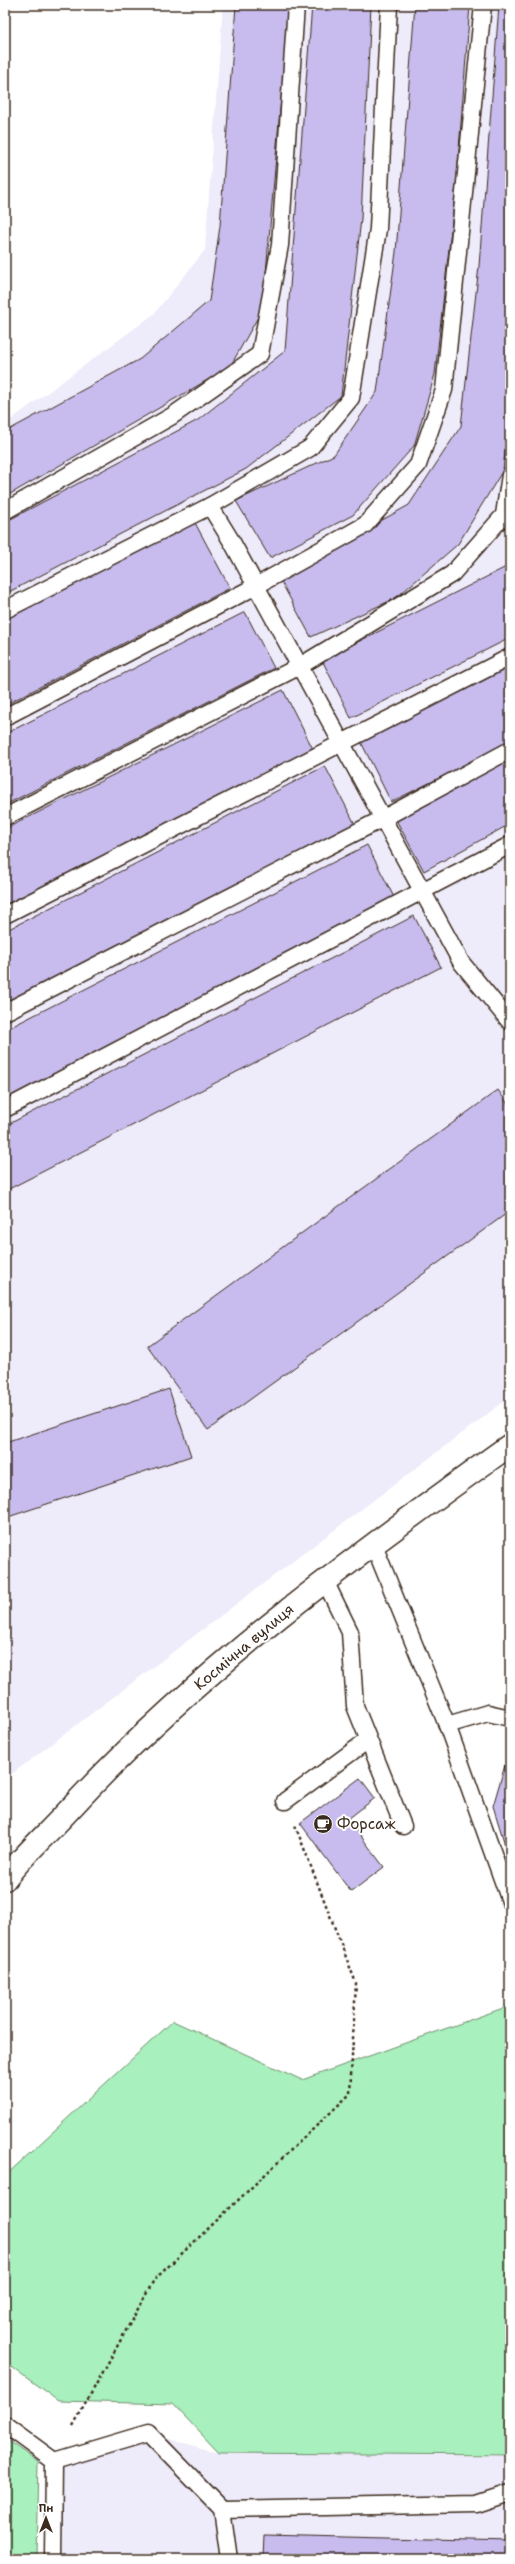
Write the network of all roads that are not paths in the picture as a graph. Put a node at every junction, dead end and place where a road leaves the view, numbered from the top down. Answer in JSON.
{"nodes":[{"id":1,"x":296,"y":5,"type":"edge"},
{"id":2,"x":389,"y":5,"type":"edge"},
{"id":3,"x":483,"y":5,"type":"edge"},
{"id":4,"x":510,"y":474,"type":"edge"},
{"id":5,"x":210,"y":506,"type":"junction"},
{"id":6,"x":5,"y":511,"type":"edge"},
{"id":7,"x":256,"y":586,"type":"junction"},
{"id":8,"x":5,"y":610,"type":"edge"},
{"id":9,"x":510,"y":657,"type":"edge"},
{"id":10,"x":300,"y":666,"type":"junction"},
{"id":11,"x":5,"y":717,"type":"edge"},
{"id":12,"x":342,"y":744,"type":"junction"},
{"id":13,"x":510,"y":750,"type":"edge"},
{"id":14,"x":5,"y":817,"type":"edge"},
{"id":15,"x":382,"y":819,"type":"junction"},
{"id":16,"x":510,"y":845,"type":"edge"},
{"id":17,"x":422,"y":892,"type":"junction"},
{"id":18,"x":5,"y":915,"type":"edge"},
{"id":19,"x":5,"y":1012,"type":"edge"},
{"id":20,"x":510,"y":1022,"type":"edge"},
{"id":21,"x":5,"y":1109,"type":"edge"},
{"id":22,"x":510,"y":1445,"type":"edge"},
{"id":23,"x":373,"y":1543,"type":"junction"},
{"id":24,"x":325,"y":1581,"type":"junction"},
{"id":25,"x":510,"y":1718,"type":"edge"},
{"id":26,"x":447,"y":1725,"type":"junction"},
{"id":27,"x":368,"y":1740,"type":"junction"},
{"id":28,"x":285,"y":1801,"type":"road end"},
{"id":29,"x":403,"y":1826,"type":"dead end"},
{"id":30,"x":8,"y":1870,"type":"edge"},
{"id":31,"x":510,"y":1899,"type":"edge"},
{"id":32,"x":5,"y":2426,"type":"edge"},
{"id":33,"x":54,"y":2461,"type":"junction"},
{"id":34,"x":510,"y":2493,"type":"edge"},
{"id":35,"x":222,"y":2509,"type":"junction"},
{"id":36,"x":53,"y":2559,"type":"edge"},
{"id":37,"x":229,"y":2559,"type":"edge"}],
"edges":[{"from":1,"to":6,"type":"lane"},
{"from":2,"to":5,"type":"lane"},
{"from":3,"to":7,"type":"lane"},
{"from":4,"to":10,"type":"lane"},
{"from":5,"to":7,"type":"lane"},
{"from":5,"to":8,"type":"lane"},
{"from":7,"to":10,"type":"lane"},
{"from":7,"to":11,"type":"lane"},
{"from":9,"to":12,"type":"lane"},
{"from":10,"to":12,"type":"lane"},
{"from":10,"to":14,"type":"lane"},
{"from":12,"to":15,"type":"lane"},
{"from":12,"to":18,"type":"lane"},
{"from":13,"to":15,"type":"lane"},
{"from":15,"to":17,"type":"lane"},
{"from":15,"to":19,"type":"lane"},
{"from":16,"to":17,"type":"lane"},
{"from":17,"to":20,"type":"lane"},
{"from":17,"to":21,"type":"lane"},
{"from":22,"to":23,"type":"main road","name":"Космічна вулиця"},
{"from":23,"to":24,"type":"main road","name":"Космічна вулиця"},
{"from":23,"to":26,"type":"lane"},
{"from":24,"to":27,"type":"lane"},
{"from":24,"to":30,"type":"main road","name":"Космічна вулиця"},
{"from":25,"to":26,"type":"lane"},
{"from":26,"to":31,"type":"lane"},
{"from":27,"to":28,"type":"lane"},
{"from":27,"to":29,"type":"lane"},
{"from":32,"to":33,"type":"lane"},
{"from":33,"to":35,"type":"lane"},
{"from":33,"to":36,"type":"lane"},
{"from":34,"to":35,"type":"lane"},
{"from":35,"to":37,"type":"lane"}]}
